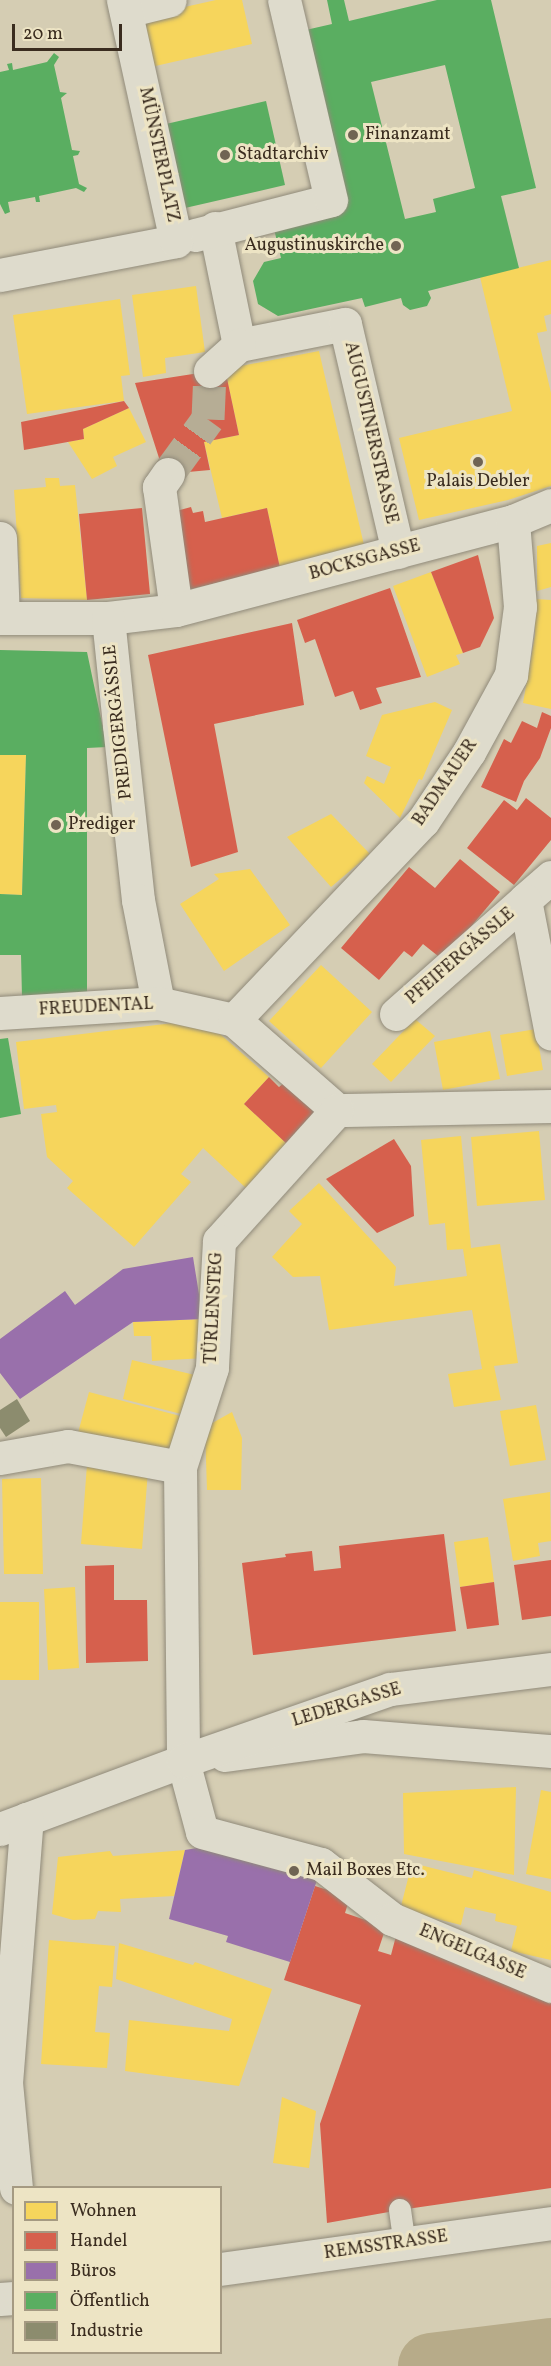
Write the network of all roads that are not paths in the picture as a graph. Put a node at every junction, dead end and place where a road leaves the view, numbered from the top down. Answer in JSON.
{"nodes":[{"id":1,"x":170,"y":0,"type":"edge"},
{"id":2,"x":285,"y":0,"type":"edge"},
{"id":3,"x":124,"y":5,"type":"edge"},
{"id":4,"x":215,"y":228,"type":"junction"},
{"id":5,"x":176,"y":240,"type":"junction"},
{"id":6,"x":0,"y":275,"type":"edge"},
{"id":7,"x":239,"y":345,"type":"junction"},
{"id":8,"x":210,"y":371,"type":"dead end"},
{"id":9,"x":168,"y":474,"type":"tunnel mouth"},
{"id":10,"x":551,"y":505,"type":"edge"},
{"id":11,"x":513,"y":521,"type":"junction"},
{"id":12,"x":0,"y":538,"type":"edge"},
{"id":13,"x":398,"y":552,"type":"junction"},
{"id":14,"x":176,"y":610,"type":"junction"},
{"id":15,"x":1,"y":618,"type":"edge"},
{"id":16,"x":108,"y":618,"type":"junction"},
{"id":17,"x":551,"y":877,"type":"edge"},
{"id":18,"x":525,"y":900,"type":"junction"},
{"id":19,"x":158,"y":1004,"type":"junction"},
{"id":20,"x":0,"y":1013,"type":"edge"},
{"id":21,"x":396,"y":1014,"type":"dead end"},
{"id":22,"x":234,"y":1020,"type":"junction"},
{"id":23,"x":551,"y":1034,"type":"edge"},
{"id":24,"x":551,"y":1106,"type":"edge"},
{"id":25,"x":337,"y":1110,"type":"junction"},
{"id":26,"x":0,"y":1458,"type":"edge"},
{"id":27,"x":180,"y":1467,"type":"junction"},
{"id":28,"x":551,"y":1669,"type":"edge"},
{"id":29,"x":551,"y":1751,"type":"edge"},
{"id":30,"x":183,"y":1761,"type":"junction"},
{"id":31,"x":14,"y":1824,"type":"edge"},
{"id":32,"x":551,"y":1986,"type":"edge"},
{"id":33,"x":3,"y":2083,"type":"edge"},
{"id":34,"x":16,"y":2186,"type":"edge"},
{"id":35,"x":400,"y":2210,"type":"dead end"},
{"id":36,"x":551,"y":2223,"type":"edge"},
{"id":37,"x":405,"y":2244,"type":"junction"},
{"id":38,"x":222,"y":2269,"type":"edge"}],
"edges":[{"from":1,"to":3,"type":"street"},
{"from":2,"to":4,"type":"street"},
{"from":3,"to":5,"type":"street","name":"MÜNSTERPLATZ"},
{"from":4,"to":5,"type":"street"},
{"from":4,"to":7,"type":"street"},
{"from":5,"to":6,"type":"street","name":"MÜNSTERPLATZ"},
{"from":7,"to":8,"type":"street"},
{"from":7,"to":13,"type":"street","name":"AUGUSTINERSTRASSE"},
{"from":9,"to":14,"type":"street"},
{"from":10,"to":11,"type":"street","name":"BOCKSGASSE"},
{"from":11,"to":13,"type":"street","name":"BOCKSGASSE"},
{"from":11,"to":22,"type":"street","name":"BADMAUER"},
{"from":12,"to":15,"type":"street"},
{"from":13,"to":14,"type":"street","name":"BOCKSGASSE"},
{"from":14,"to":16,"type":"street","name":"BOCKSGASSE"},
{"from":15,"to":16,"type":"street","name":"BOCKSGASSE"},
{"from":16,"to":19,"type":"street","name":"PREDIGERGÄSSLE"},
{"from":17,"to":18,"type":"street","name":"PFEIFERGÄSSLE"},
{"from":18,"to":21,"type":"street","name":"PFEIFERGÄSSLE"},
{"from":18,"to":23,"type":"street","name":"PFEIFERGÄSSLE"},
{"from":19,"to":20,"type":"street","name":"FREUDENTAL"},
{"from":19,"to":22,"type":"street","name":"FREUDENTAL"},
{"from":22,"to":25,"type":"street","name":"FREUDENTAL"},
{"from":24,"to":25,"type":"street"},
{"from":25,"to":27,"type":"street","name":"TÜRLENSTEG"},
{"from":26,"to":27,"type":"street"},
{"from":27,"to":30,"type":"street","name":"TÜRLENSTEG"},
{"from":28,"to":30,"type":"street","name":"LEDERGASSE"},
{"from":29,"to":30,"type":"street","name":"LEDERGASSE"},
{"from":30,"to":31,"type":"street","name":"LEDERGASSE"},
{"from":30,"to":32,"type":"street","name":"ENGELGASSE"},
{"from":31,"to":33,"type":"street","name":"LEDERGASSE"},
{"from":33,"to":34,"type":"street","name":"LEDERGASSE"},
{"from":35,"to":37,"type":"lane"},
{"from":36,"to":37,"type":"street","name":"REMSSTRASSE"},
{"from":37,"to":38,"type":"street","name":"REMSSTRASSE"}]}
